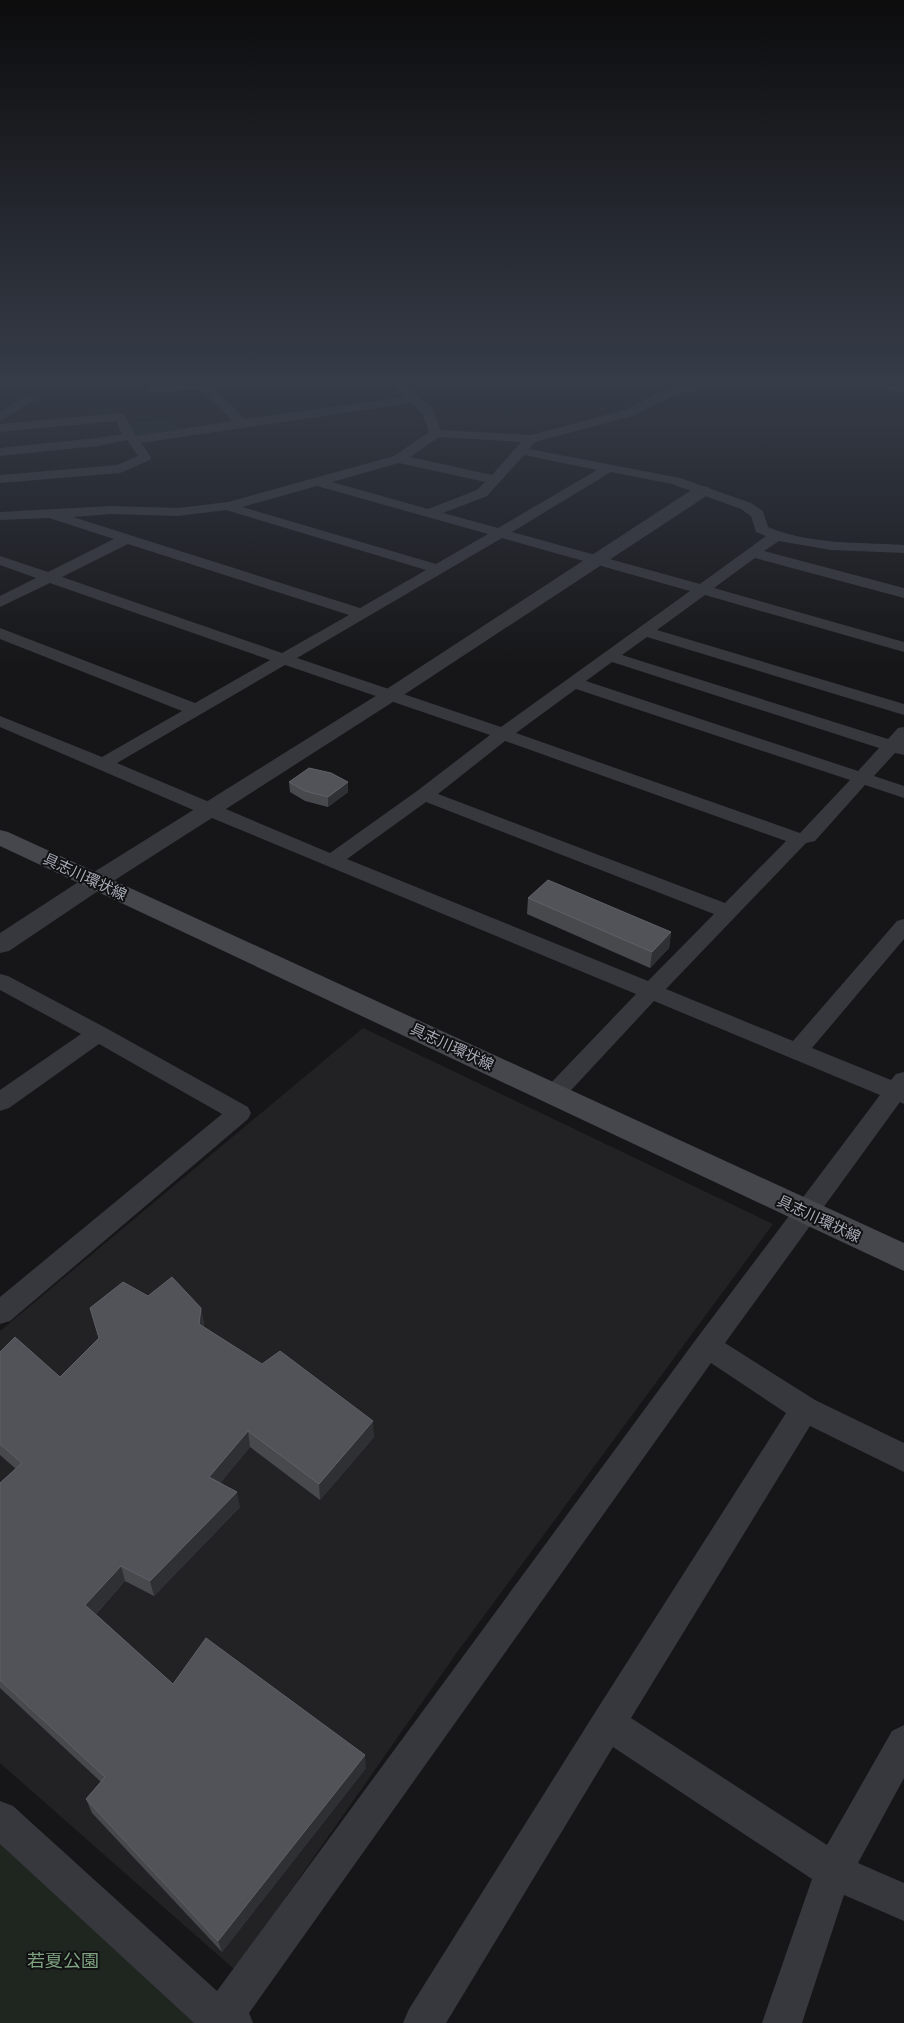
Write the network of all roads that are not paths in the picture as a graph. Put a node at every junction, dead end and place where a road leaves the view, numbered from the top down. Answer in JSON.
{"nodes":[{"id":1,"x":331,"y":478,"type":"edge"},
{"id":2,"x":489,"y":478,"type":"edge"},
{"id":3,"x":592,"y":478,"type":"edge"},
{"id":4,"x":662,"y":478,"type":"edge"},
{"id":5,"x":496,"y":480,"type":"joint"},
{"id":6,"x":318,"y":482,"type":"junction"},
{"id":7,"x":702,"y":491,"type":"junction"},
{"id":8,"x":229,"y":506,"type":"junction"},
{"id":9,"x":50,"y":514,"type":"junction"},
{"id":10,"x":428,"y":514,"type":"junction"},
{"id":11,"x":0,"y":516,"type":"edge"},
{"id":12,"x":499,"y":534,"type":"junction"},
{"id":13,"x":776,"y":536,"type":"junction"},
{"id":14,"x":126,"y":539,"type":"junction"},
{"id":15,"x":904,"y":550,"type":"edge"},
{"id":16,"x":754,"y":553,"type":"junction"},
{"id":17,"x":0,"y":560,"type":"edge"},
{"id":18,"x":597,"y":560,"type":"junction"},
{"id":19,"x":437,"y":569,"type":"junction"},
{"id":20,"x":48,"y":577,"type":"junction"},
{"id":21,"x":704,"y":589,"type":"junction"},
{"id":22,"x":904,"y":593,"type":"edge"},
{"id":23,"x":0,"y":602,"type":"edge"},
{"id":24,"x":362,"y":614,"type":"junction"},
{"id":25,"x":645,"y":631,"type":"junction"},
{"id":26,"x":0,"y":633,"type":"edge"},
{"id":27,"x":904,"y":648,"type":"edge"},
{"id":28,"x":609,"y":656,"type":"junction"},
{"id":29,"x":284,"y":660,"type":"junction"},
{"id":30,"x":574,"y":683,"type":"junction"},
{"id":31,"x":389,"y":696,"type":"junction"},
{"id":32,"x":196,"y":710,"type":"junction"},
{"id":33,"x":904,"y":710,"type":"edge"},
{"id":34,"x":0,"y":721,"type":"edge"},
{"id":35,"x":904,"y":732,"type":"edge"},
{"id":36,"x":503,"y":734,"type":"junction"},
{"id":37,"x":897,"y":749,"type":"edge"},
{"id":38,"x":104,"y":764,"type":"junction"},
{"id":39,"x":860,"y":777,"type":"junction"},
{"id":40,"x":904,"y":792,"type":"edge"},
{"id":41,"x":424,"y":795,"type":"junction"},
{"id":42,"x":210,"y":810,"type":"junction"},
{"id":43,"x":0,"y":837,"type":"edge"},
{"id":44,"x":799,"y":840,"type":"junction"},
{"id":45,"x":333,"y":860,"type":"junction"},
{"id":46,"x":95,"y":882,"type":"junction"},
{"id":47,"x":728,"y":912,"type":"junction"},
{"id":48,"x":904,"y":926,"type":"edge"},
{"id":49,"x":0,"y":945,"type":"edge"},
{"id":50,"x":0,"y":982,"type":"edge"},
{"id":51,"x":651,"y":991,"type":"junction"},
{"id":52,"x":98,"y":1034,"type":"junction"},
{"id":53,"x":798,"y":1050,"type":"junction"},
{"id":54,"x":901,"y":1089,"type":"edge"},
{"id":55,"x":554,"y":1094,"type":"junction"},
{"id":56,"x":0,"y":1102,"type":"edge"},
{"id":57,"x":804,"y":1212,"type":"junction"},
{"id":58,"x":904,"y":1258,"type":"edge"},
{"id":59,"x":0,"y":1313,"type":"edge"},
{"id":60,"x":707,"y":1346,"type":"junction"},
{"id":61,"x":805,"y":1409,"type":"junction"},
{"id":62,"x":904,"y":1458,"type":"edge"},
{"id":63,"x":608,"y":1723,"type":"junction"},
{"id":64,"x":904,"y":1743,"type":"edge"},
{"id":65,"x":0,"y":1819,"type":"edge"},
{"id":66,"x":833,"y":1871,"type":"junction"},
{"id":67,"x":904,"y":1902,"type":"edge"},
{"id":68,"x":223,"y":2022,"type":"edge"},
{"id":69,"x":424,"y":2023,"type":"edge"},
{"id":70,"x":782,"y":2023,"type":"edge"}],
"edges":[{"from":1,"to":6,"type":"street"},
{"from":2,"to":5,"type":"street"},
{"from":3,"to":12,"type":"street"},
{"from":4,"to":7,"type":"street"},
{"from":5,"to":10,"type":"street"},
{"from":6,"to":8,"type":"street"},
{"from":6,"to":10,"type":"street"},
{"from":7,"to":13,"type":"street"},
{"from":7,"to":18,"type":"street"},
{"from":8,"to":9,"type":"street"},
{"from":8,"to":19,"type":"street"},
{"from":9,"to":11,"type":"street"},
{"from":9,"to":14,"type":"street"},
{"from":10,"to":12,"type":"street"},
{"from":12,"to":18,"type":"street"},
{"from":12,"to":19,"type":"street"},
{"from":13,"to":15,"type":"street"},
{"from":13,"to":16,"type":"street"},
{"from":14,"to":20,"type":"street"},
{"from":14,"to":24,"type":"street"},
{"from":16,"to":21,"type":"street"},
{"from":16,"to":22,"type":"street"},
{"from":17,"to":20,"type":"street"},
{"from":18,"to":21,"type":"street"},
{"from":18,"to":31,"type":"street"},
{"from":19,"to":24,"type":"street"},
{"from":20,"to":23,"type":"street"},
{"from":20,"to":29,"type":"street"},
{"from":21,"to":25,"type":"street"},
{"from":21,"to":27,"type":"street"},
{"from":24,"to":29,"type":"street"},
{"from":25,"to":28,"type":"street"},
{"from":25,"to":33,"type":"street"},
{"from":26,"to":32,"type":"street"},
{"from":28,"to":30,"type":"street"},
{"from":28,"to":37,"type":"street"},
{"from":29,"to":31,"type":"street"},
{"from":29,"to":32,"type":"street"},
{"from":30,"to":36,"type":"street"},
{"from":30,"to":39,"type":"street"},
{"from":31,"to":36,"type":"street"},
{"from":31,"to":42,"type":"street"},
{"from":32,"to":38,"type":"street"},
{"from":34,"to":38,"type":"street"},
{"from":35,"to":37,"type":"street"},
{"from":36,"to":41,"type":"street"},
{"from":36,"to":44,"type":"street"},
{"from":37,"to":39,"type":"street"},
{"from":38,"to":42,"type":"street"},
{"from":39,"to":40,"type":"street"},
{"from":39,"to":44,"type":"street"},
{"from":41,"to":45,"type":"street"},
{"from":41,"to":47,"type":"street"},
{"from":42,"to":45,"type":"street"},
{"from":42,"to":46,"type":"street"},
{"from":43,"to":46,"type":"main road","name":"具志川環状線"},
{"from":44,"to":47,"type":"street"},
{"from":45,"to":51,"type":"street"},
{"from":46,"to":49,"type":"street"},
{"from":46,"to":55,"type":"main road","name":"具志川環状線"},
{"from":47,"to":51,"type":"street"},
{"from":48,"to":53,"type":"street"},
{"from":50,"to":52,"type":"street"},
{"from":51,"to":53,"type":"street"},
{"from":51,"to":55,"type":"street"},
{"from":52,"to":56,"type":"street"},
{"from":52,"to":59,"type":"street"},
{"from":53,"to":54,"type":"street"},
{"from":54,"to":57,"type":"street"},
{"from":55,"to":57,"type":"main road","name":"具志川環状線"},
{"from":57,"to":58,"type":"main road","name":"具志川環状線"},
{"from":57,"to":60,"type":"street"},
{"from":60,"to":61,"type":"street"},
{"from":60,"to":68,"type":"street"},
{"from":61,"to":62,"type":"street"},
{"from":61,"to":63,"type":"street"},
{"from":63,"to":66,"type":"street"},
{"from":63,"to":69,"type":"street"},
{"from":64,"to":66,"type":"street"},
{"from":65,"to":68,"type":"street"},
{"from":66,"to":67,"type":"street"},
{"from":66,"to":70,"type":"street"}]}
